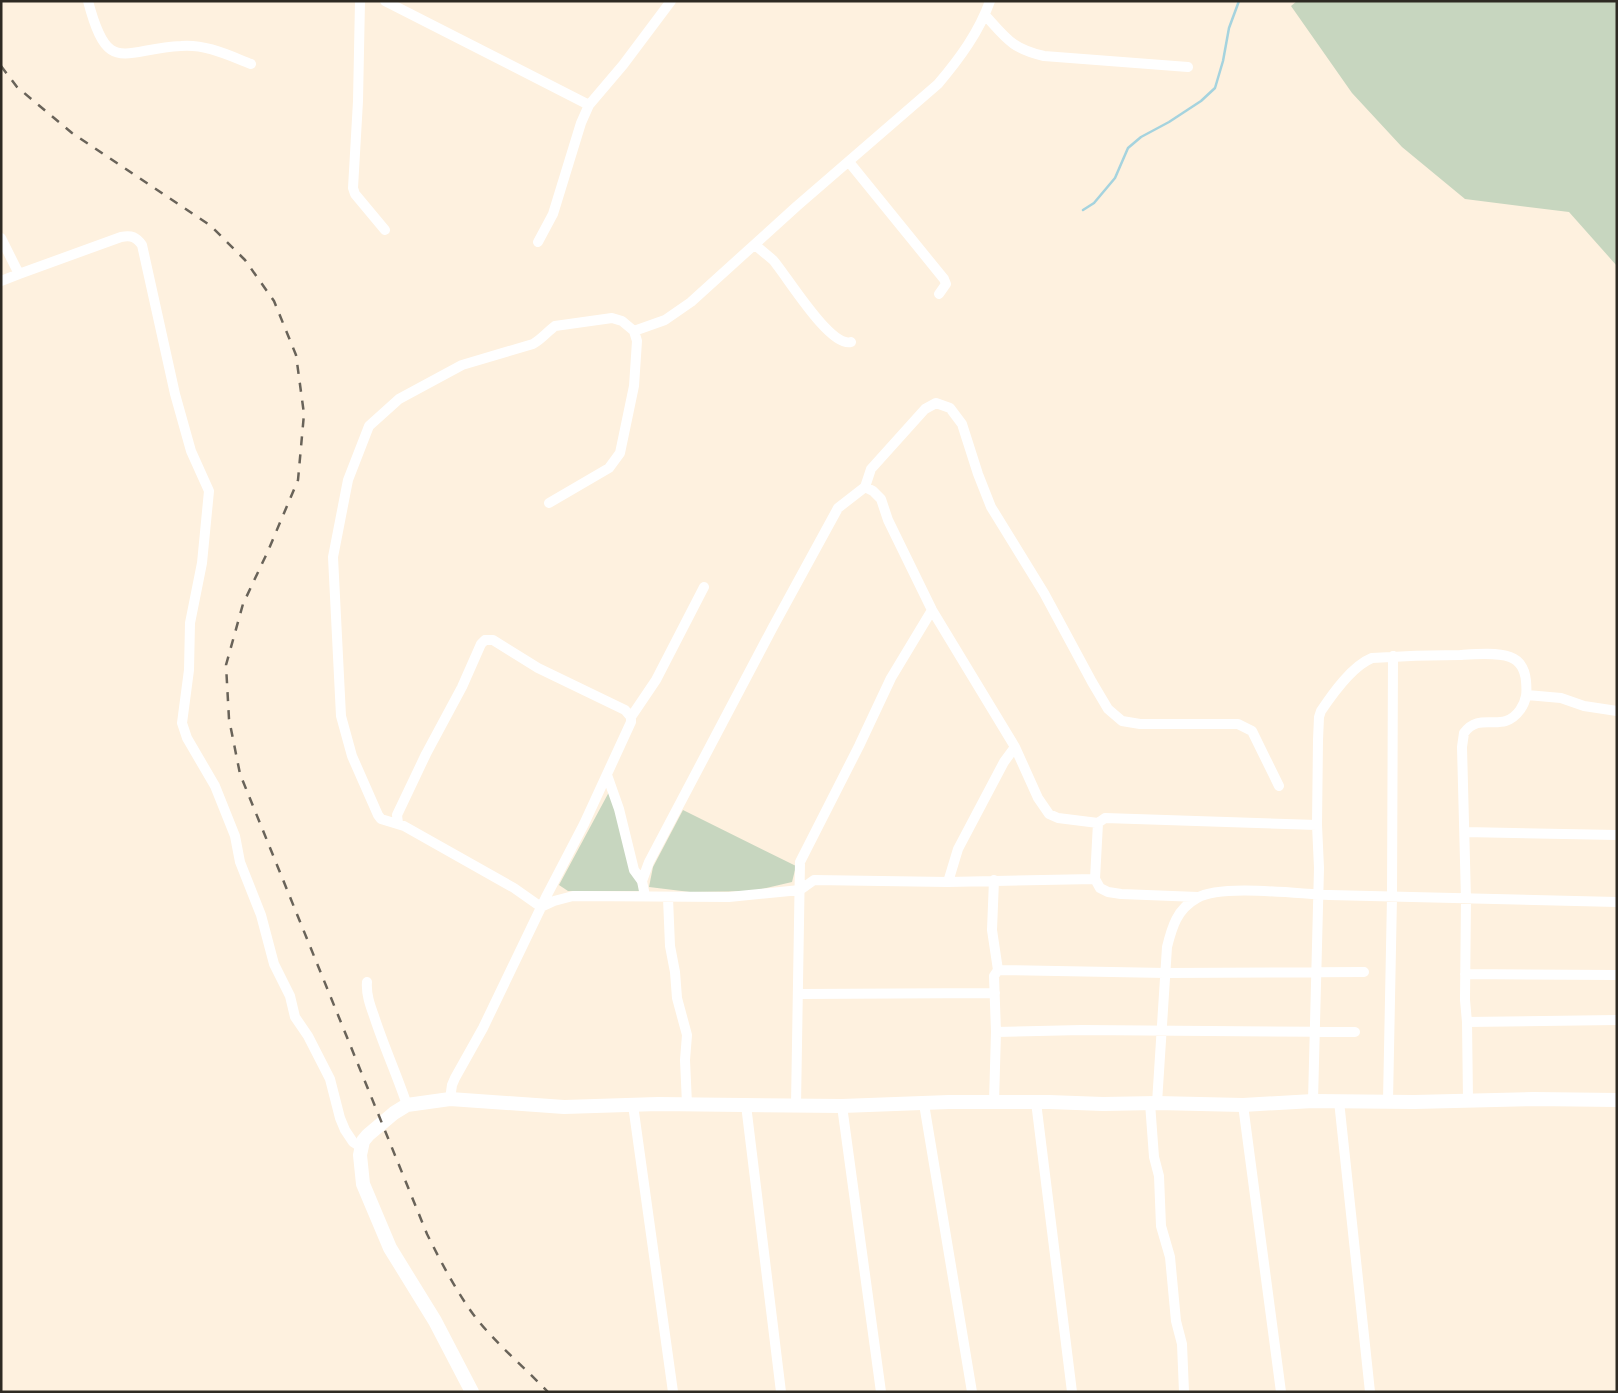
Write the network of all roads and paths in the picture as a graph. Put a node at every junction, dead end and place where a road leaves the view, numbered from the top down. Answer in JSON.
{"nodes":[{"id":1,"x":88,"y":1,"type":"edge"},
{"id":2,"x":360,"y":1,"type":"edge"},
{"id":3,"x":385,"y":1,"type":"edge"},
{"id":4,"x":671,"y":1,"type":"edge"},
{"id":5,"x":990,"y":1,"type":"edge"},
{"id":6,"x":985,"y":15,"type":"junction"},
{"id":7,"x":251,"y":64,"type":"dead end"},
{"id":8,"x":1188,"y":67,"type":"dead end"},
{"id":9,"x":589,"y":105,"type":"junction"},
{"id":10,"x":849,"y":162,"type":"junction"},
{"id":11,"x":385,"y":230,"type":"dead end"},
{"id":12,"x":1,"y":238,"type":"edge"},
{"id":13,"x":538,"y":242,"type":"dead end"},
{"id":14,"x":755,"y":245,"type":"junction"},
{"id":15,"x":20,"y":274,"type":"junction"},
{"id":16,"x":1,"y":280,"type":"edge"},
{"id":17,"x":939,"y":294,"type":"dead end"},
{"id":18,"x":634,"y":331,"type":"junction"},
{"id":19,"x":852,"y":342,"type":"dead end"},
{"id":20,"x":866,"y":486,"type":"junction"},
{"id":21,"x":549,"y":503,"type":"dead end"},
{"id":22,"x":704,"y":587,"type":"dead end"},
{"id":23,"x":932,"y":610,"type":"junction"},
{"id":24,"x":1392,"y":656,"type":"junction"},
{"id":25,"x":1527,"y":695,"type":"junction"},
{"id":26,"x":1617,"y":711,"type":"edge"},
{"id":27,"x":631,"y":717,"type":"junction"},
{"id":28,"x":1015,"y":747,"type":"junction"},
{"id":29,"x":607,"y":775,"type":"junction"},
{"id":30,"x":1279,"y":786,"type":"dead end"},
{"id":31,"x":1098,"y":823,"type":"junction"},
{"id":32,"x":398,"y":824,"type":"junction"},
{"id":33,"x":1317,"y":825,"type":"junction"},
{"id":34,"x":1465,"y":832,"type":"junction"},
{"id":35,"x":1617,"y":835,"type":"edge"},
{"id":36,"x":1095,"y":879,"type":"junction"},
{"id":37,"x":994,"y":880,"type":"junction"},
{"id":38,"x":642,"y":881,"type":"junction"},
{"id":39,"x":948,"y":882,"type":"junction"},
{"id":40,"x":800,"y":890,"type":"junction"},
{"id":41,"x":1319,"y":895,"type":"junction"},
{"id":42,"x":645,"y":896,"type":"junction"},
{"id":43,"x":1198,"y":897,"type":"junction"},
{"id":44,"x":1392,"y":897,"type":"junction"},
{"id":45,"x":668,"y":898,"type":"junction"},
{"id":46,"x":1466,"y":899,"type":"junction"},
{"id":47,"x":1617,"y":902,"type":"edge"},
{"id":48,"x":542,"y":908,"type":"junction"},
{"id":49,"x":998,"y":970,"type":"junction"},
{"id":50,"x":1316,"y":972,"type":"junction"},
{"id":51,"x":1364,"y":972,"type":"dead end"},
{"id":52,"x":1166,"y":973,"type":"junction"},
{"id":53,"x":1465,"y":974,"type":"junction"},
{"id":54,"x":1617,"y":975,"type":"edge"},
{"id":55,"x":367,"y":982,"type":"dead end"},
{"id":56,"x":995,"y":993,"type":"junction"},
{"id":57,"x":798,"y":994,"type":"junction"},
{"id":58,"x":1617,"y":1020,"type":"edge"},
{"id":59,"x":1467,"y":1022,"type":"junction"},
{"id":60,"x":1162,"y":1031,"type":"junction"},
{"id":61,"x":996,"y":1032,"type":"junction"},
{"id":62,"x":1315,"y":1032,"type":"junction"},
{"id":63,"x":1354,"y":1032,"type":"dead end"},
{"id":64,"x":450,"y":1099,"type":"junction"},
{"id":65,"x":1468,"y":1100,"type":"junction"},
{"id":66,"x":1617,"y":1100,"type":"edge"},
{"id":67,"x":1313,"y":1101,"type":"junction"},
{"id":68,"x":1339,"y":1101,"type":"junction"},
{"id":69,"x":994,"y":1102,"type":"junction"},
{"id":70,"x":1036,"y":1102,"type":"junction"},
{"id":71,"x":1388,"y":1102,"type":"junction"},
{"id":72,"x":1154,"y":1103,"type":"junction"},
{"id":73,"x":687,"y":1104,"type":"junction"},
{"id":74,"x":924,"y":1104,"type":"junction"},
{"id":75,"x":407,"y":1105,"type":"junction"},
{"id":76,"x":634,"y":1105,"type":"junction"},
{"id":77,"x":746,"y":1105,"type":"junction"},
{"id":78,"x":796,"y":1105,"type":"junction"},
{"id":79,"x":1243,"y":1105,"type":"junction"},
{"id":80,"x":842,"y":1106,"type":"junction"},
{"id":81,"x":361,"y":1147,"type":"junction"},
{"id":82,"x":472,"y":1392,"type":"edge"},
{"id":83,"x":673,"y":1392,"type":"edge"},
{"id":84,"x":781,"y":1392,"type":"edge"},
{"id":85,"x":881,"y":1392,"type":"edge"},
{"id":86,"x":972,"y":1392,"type":"edge"},
{"id":87,"x":1072,"y":1392,"type":"edge"},
{"id":88,"x":1184,"y":1392,"type":"edge"},
{"id":89,"x":1281,"y":1392,"type":"edge"},
{"id":90,"x":1370,"y":1392,"type":"edge"}],
"edges":[{"from":1,"to":7,"type":"street"},
{"from":2,"to":11,"type":"street"},
{"from":3,"to":9,"type":"street"},
{"from":4,"to":9,"type":"street"},
{"from":5,"to":6,"type":"street"},
{"from":6,"to":8,"type":"street"},
{"from":6,"to":10,"type":"street"},
{"from":9,"to":13,"type":"street"},
{"from":10,"to":14,"type":"street"},
{"from":10,"to":17,"type":"street"},
{"from":12,"to":15,"type":"street"},
{"from":14,"to":18,"type":"street"},
{"from":14,"to":19,"type":"street"},
{"from":15,"to":16,"type":"street"},
{"from":15,"to":81,"type":"street"},
{"from":18,"to":21,"type":"street"},
{"from":18,"to":32,"type":"street"},
{"from":20,"to":23,"type":"street"},
{"from":20,"to":30,"type":"street"},
{"from":20,"to":38,"type":"street"},
{"from":22,"to":27,"type":"street"},
{"from":23,"to":28,"type":"street"},
{"from":23,"to":40,"type":"street"},
{"from":24,"to":25,"type":"street"},
{"from":24,"to":33,"type":"street"},
{"from":24,"to":44,"type":"street"},
{"from":25,"to":26,"type":"street"},
{"from":25,"to":34,"type":"street"},
{"from":27,"to":29,"type":"street"},
{"from":27,"to":32,"type":"street"},
{"from":28,"to":31,"type":"street"},
{"from":28,"to":39,"type":"street"},
{"from":29,"to":38,"type":"street"},
{"from":29,"to":48,"type":"street"},
{"from":31,"to":33,"type":"street"},
{"from":31,"to":36,"type":"street"},
{"from":32,"to":48,"type":"street"},
{"from":33,"to":41,"type":"street"},
{"from":34,"to":35,"type":"street"},
{"from":34,"to":46,"type":"street"},
{"from":36,"to":37,"type":"street"},
{"from":36,"to":43,"type":"street"},
{"from":37,"to":39,"type":"street"},
{"from":37,"to":49,"type":"street"},
{"from":38,"to":42,"type":"street"},
{"from":39,"to":40,"type":"street"},
{"from":40,"to":45,"type":"street"},
{"from":40,"to":57,"type":"street"},
{"from":41,"to":43,"type":"street"},
{"from":41,"to":44,"type":"street"},
{"from":41,"to":50,"type":"street"},
{"from":42,"to":45,"type":"street"},
{"from":42,"to":48,"type":"street"},
{"from":43,"to":52,"type":"street"},
{"from":44,"to":46,"type":"street"},
{"from":44,"to":71,"type":"street"},
{"from":45,"to":73,"type":"street"},
{"from":46,"to":47,"type":"street"},
{"from":46,"to":53,"type":"street"},
{"from":48,"to":64,"type":"street"},
{"from":49,"to":52,"type":"street"},
{"from":49,"to":56,"type":"street"},
{"from":50,"to":51,"type":"street"},
{"from":50,"to":52,"type":"street"},
{"from":50,"to":62,"type":"street"},
{"from":52,"to":60,"type":"street"},
{"from":53,"to":54,"type":"street"},
{"from":53,"to":59,"type":"street"},
{"from":55,"to":75,"type":"street"},
{"from":56,"to":57,"type":"street"},
{"from":56,"to":61,"type":"street"},
{"from":57,"to":78,"type":"street"},
{"from":58,"to":59,"type":"street"},
{"from":59,"to":65,"type":"street"},
{"from":60,"to":61,"type":"street"},
{"from":60,"to":62,"type":"street"},
{"from":60,"to":72,"type":"street"},
{"from":61,"to":69,"type":"street"},
{"from":62,"to":63,"type":"street"},
{"from":62,"to":67,"type":"street"},
{"from":64,"to":75,"type":"street"},
{"from":64,"to":76,"type":"street"},
{"from":65,"to":66,"type":"street"},
{"from":65,"to":71,"type":"street"},
{"from":67,"to":68,"type":"street"},
{"from":67,"to":79,"type":"street"},
{"from":68,"to":71,"type":"street"},
{"from":68,"to":90,"type":"street"},
{"from":69,"to":70,"type":"street"},
{"from":69,"to":74,"type":"street"},
{"from":70,"to":72,"type":"street"},
{"from":70,"to":87,"type":"street"},
{"from":72,"to":79,"type":"street"},
{"from":72,"to":88,"type":"street"},
{"from":73,"to":76,"type":"street"},
{"from":73,"to":77,"type":"street"},
{"from":74,"to":80,"type":"street"},
{"from":74,"to":86,"type":"street"},
{"from":75,"to":81,"type":"street"},
{"from":76,"to":83,"type":"street"},
{"from":77,"to":78,"type":"street"},
{"from":77,"to":84,"type":"street"},
{"from":78,"to":80,"type":"street"},
{"from":79,"to":89,"type":"street"},
{"from":80,"to":85,"type":"street"},
{"from":81,"to":82,"type":"street"}]}
